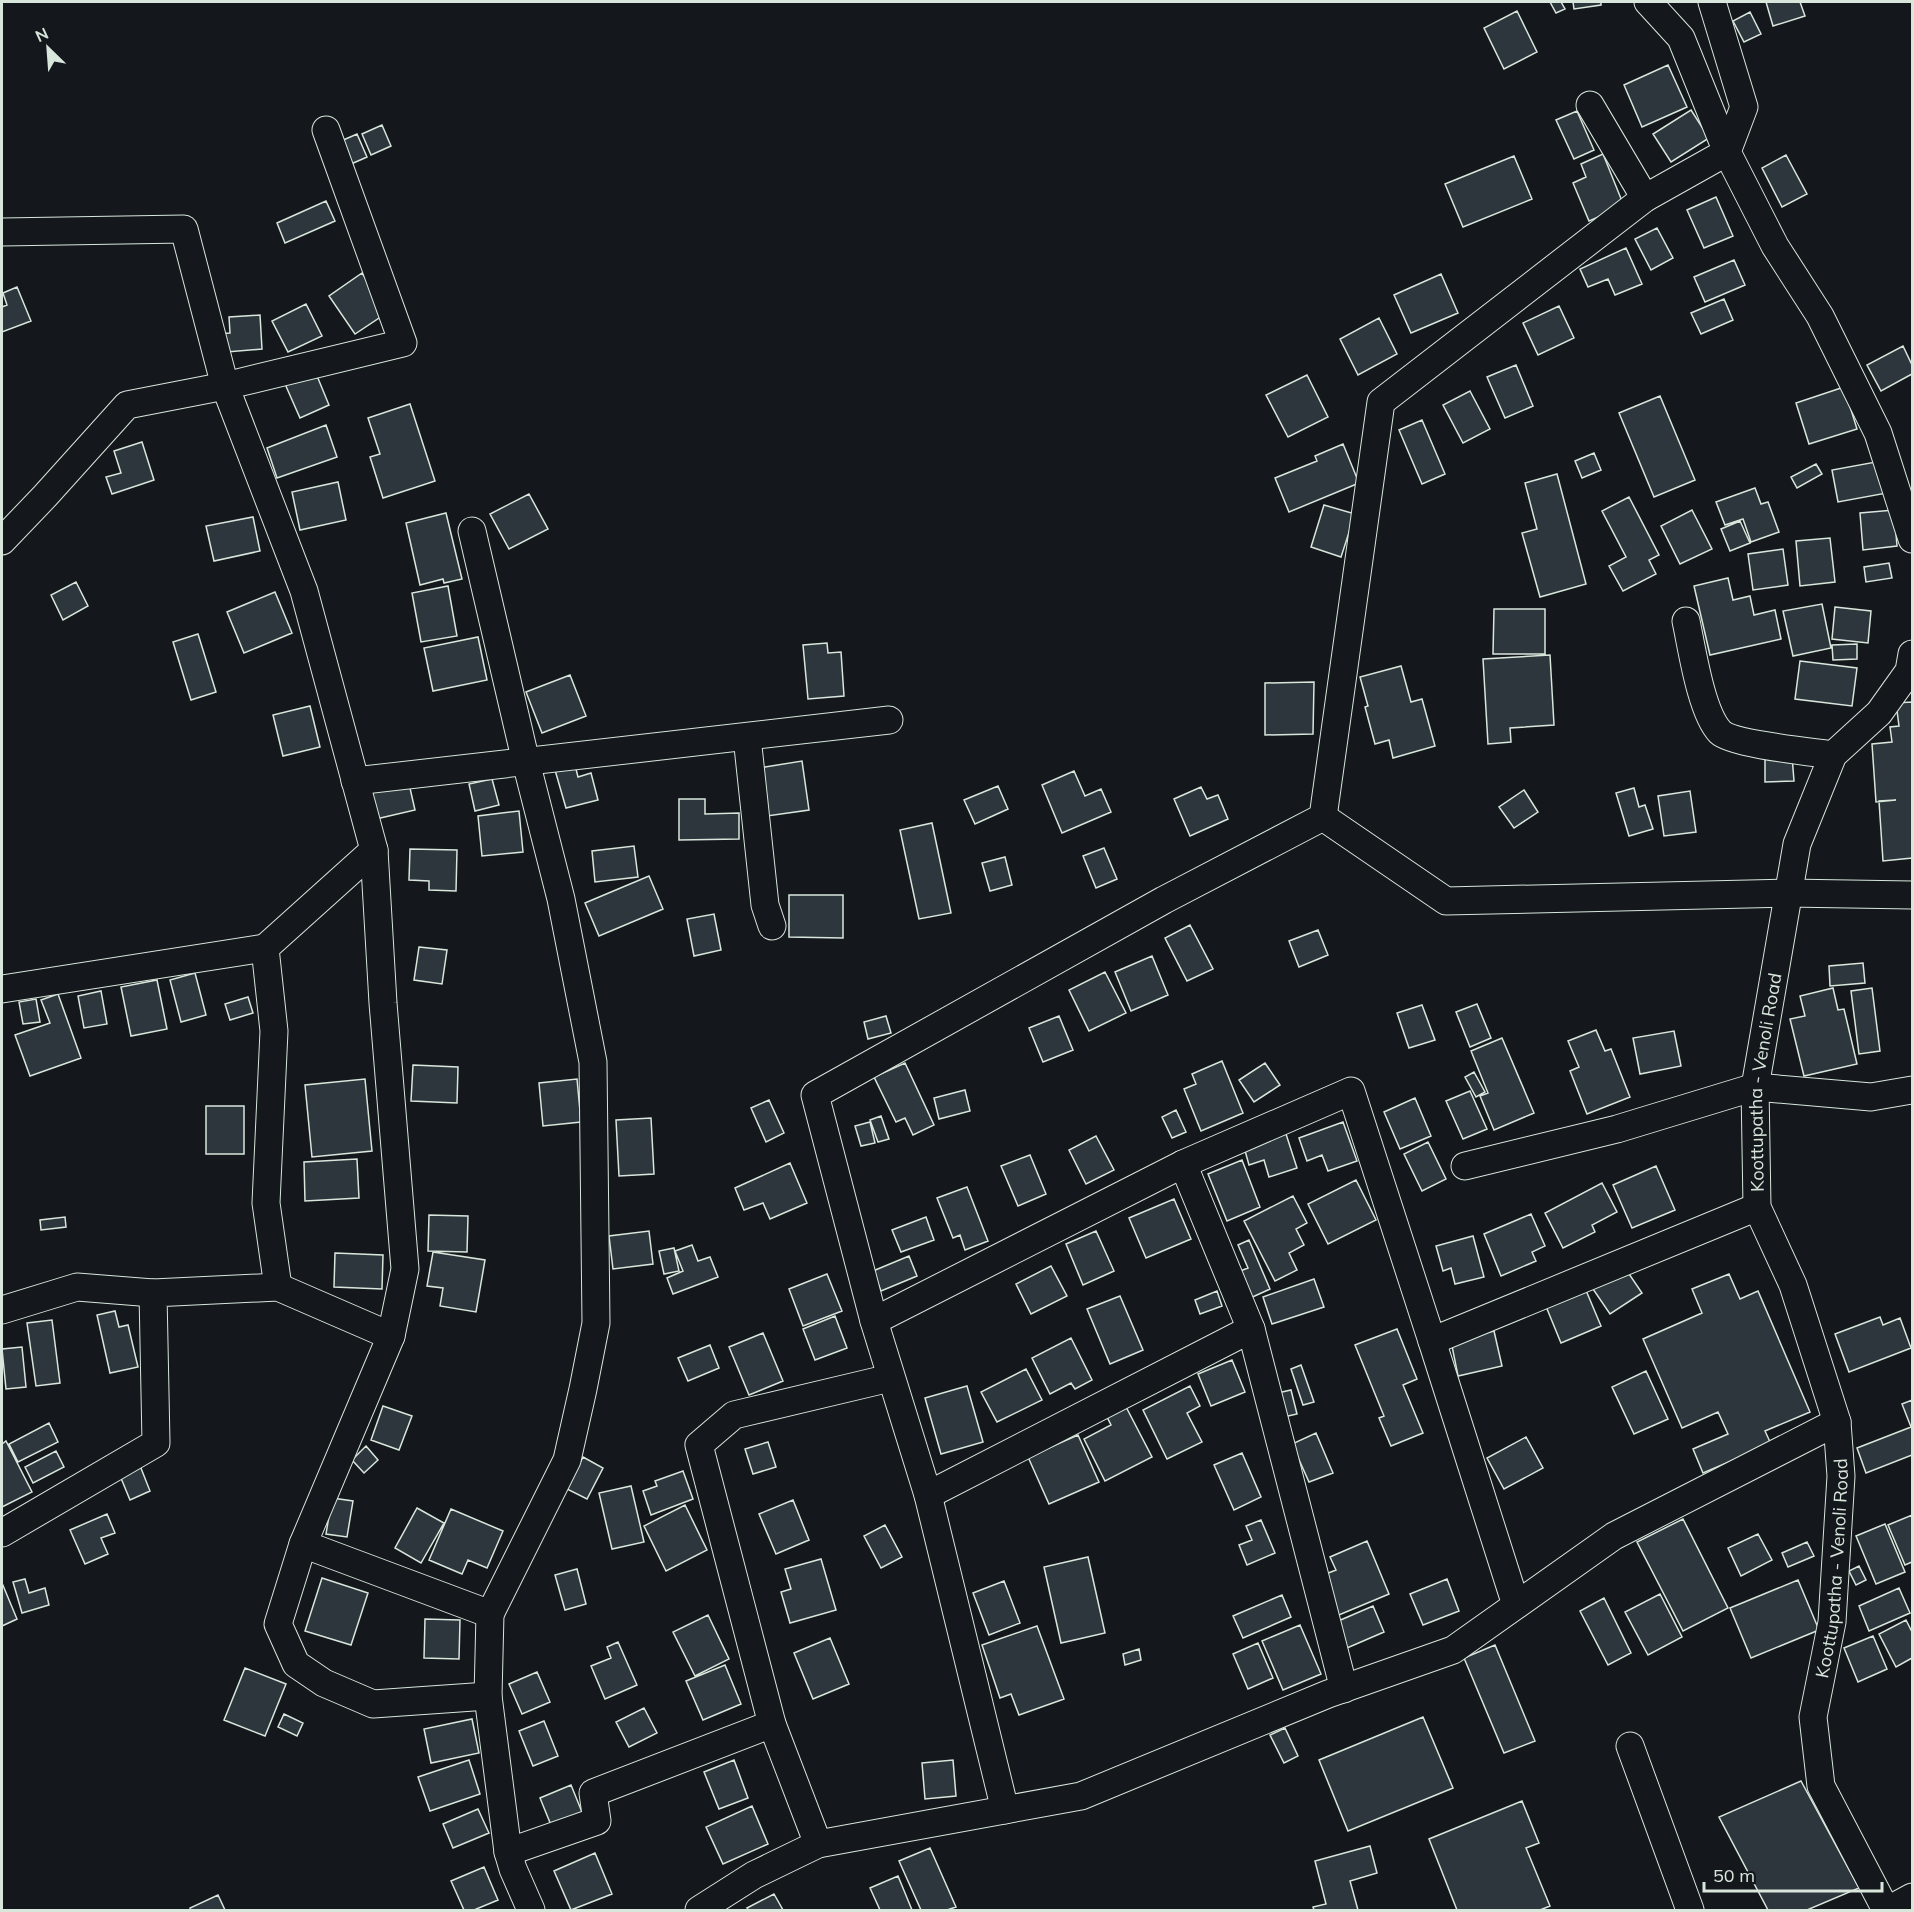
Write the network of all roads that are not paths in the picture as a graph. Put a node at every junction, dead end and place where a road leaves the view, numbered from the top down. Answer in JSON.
{"nodes":[{"id":1,"x":1648,"y":2,"type":"edge"},
{"id":2,"x":1712,"y":2,"type":"edge"},
{"id":3,"x":1590,"y":105,"type":"dead end"},
{"id":4,"x":326,"y":130,"type":"dead end"},
{"id":5,"x":1727,"y":152,"type":"junction"},
{"id":6,"x":1646,"y":198,"type":"junction"},
{"id":7,"x":2,"y":232,"type":"edge"},
{"id":8,"x":225,"y":386,"type":"junction"},
{"id":9,"x":472,"y":531,"type":"dead end"},
{"id":10,"x":1912,"y":539,"type":"edge"},
{"id":11,"x":2,"y":541,"type":"edge"},
{"id":12,"x":1686,"y":621,"type":"dead end"},
{"id":13,"x":1912,"y":654,"type":"edge"},
{"id":14,"x":889,"y":720,"type":"dead end"},
{"id":15,"x":747,"y":737,"type":"junction"},
{"id":16,"x":1833,"y":755,"type":"junction"},
{"id":17,"x":526,"y":762,"type":"junction"},
{"id":18,"x":356,"y":781,"type":"junction"},
{"id":19,"x":1323,"y":817,"type":"junction"},
{"id":20,"x":374,"y":850,"type":"junction"},
{"id":21,"x":1787,"y":893,"type":"junction"},
{"id":22,"x":1912,"y":895,"type":"edge"},
{"id":23,"x":772,"y":926,"type":"dead end"},
{"id":24,"x":265,"y":948,"type":"junction"},
{"id":25,"x":2,"y":989,"type":"edge"},
{"id":26,"x":1755,"y":1087,"type":"junction"},
{"id":27,"x":1912,"y":1090,"type":"edge"},
{"id":28,"x":1184,"y":1164,"type":"junction"},
{"id":29,"x":1465,"y":1166,"type":"dead end"},
{"id":30,"x":1757,"y":1207,"type":"junction"},
{"id":31,"x":278,"y":1287,"type":"junction"},
{"id":32,"x":153,"y":1293,"type":"junction"},
{"id":33,"x":2,"y":1310,"type":"edge"},
{"id":34,"x":874,"y":1321,"type":"junction"},
{"id":35,"x":1251,"y":1329,"type":"junction"},
{"id":36,"x":391,"y":1336,"type":"junction"},
{"id":37,"x":1432,"y":1341,"type":"junction"},
{"id":38,"x":890,"y":1378,"type":"junction"},
{"id":39,"x":1837,"y":1422,"type":"junction"},
{"id":40,"x":928,"y":1495,"type":"junction"},
{"id":41,"x":2,"y":1533,"type":"edge"},
{"id":42,"x":303,"y":1544,"type":"junction"},
{"id":43,"x":1516,"y":1605,"type":"junction"},
{"id":44,"x":490,"y":1614,"type":"junction"},
{"id":45,"x":1344,"y":1689,"type":"junction"},
{"id":46,"x":488,"y":1696,"type":"junction"},
{"id":47,"x":772,"y":1724,"type":"junction"},
{"id":48,"x":1630,"y":1746,"type":"dead end"},
{"id":49,"x":1005,"y":1810,"type":"junction"},
{"id":50,"x":818,"y":1844,"type":"junction"},
{"id":51,"x":508,"y":1852,"type":"junction"},
{"id":52,"x":1912,"y":1897,"type":"edge"},
{"id":53,"x":531,"y":1911,"type":"edge"},
{"id":54,"x":699,"y":1911,"type":"edge"},
{"id":55,"x":1690,"y":1911,"type":"edge"},
{"id":56,"x":1887,"y":1911,"type":"edge"}],
"edges":[{"from":1,"to":5,"type":"street"},
{"from":2,"to":5,"type":"street"},
{"from":3,"to":6,"type":"street"},
{"from":4,"to":8,"type":"street"},
{"from":5,"to":6,"type":"street"},
{"from":5,"to":10,"type":"street"},
{"from":6,"to":19,"type":"street"},
{"from":7,"to":8,"type":"street"},
{"from":8,"to":11,"type":"street"},
{"from":8,"to":18,"type":"street"},
{"from":9,"to":17,"type":"street"},
{"from":12,"to":16,"type":"street"},
{"from":13,"to":16,"type":"street","name":"Koottupatha - Venoli Road"},
{"from":14,"to":15,"type":"street"},
{"from":15,"to":17,"type":"street"},
{"from":15,"to":23,"type":"street"},
{"from":16,"to":21,"type":"street","name":"Koottupatha - Venoli Road"},
{"from":17,"to":18,"type":"street"},
{"from":17,"to":44,"type":"street"},
{"from":18,"to":20,"type":"street"},
{"from":19,"to":21,"type":"street"},
{"from":19,"to":34,"type":"street"},
{"from":20,"to":24,"type":"street"},
{"from":20,"to":36,"type":"street"},
{"from":21,"to":22,"type":"street"},
{"from":21,"to":26,"type":"street","name":"Koottupatha - Venoli Road"},
{"from":24,"to":25,"type":"street"},
{"from":24,"to":31,"type":"street"},
{"from":26,"to":27,"type":"street"},
{"from":26,"to":29,"type":"street"},
{"from":26,"to":30,"type":"street","name":"Koottupatha - Venoli Road"},
{"from":28,"to":34,"type":"street"},
{"from":28,"to":35,"type":"street"},
{"from":28,"to":37,"type":"street"},
{"from":30,"to":37,"type":"street"},
{"from":30,"to":39,"type":"street","name":"Koottupatha - Venoli Road"},
{"from":31,"to":32,"type":"street"},
{"from":31,"to":36,"type":"street"},
{"from":32,"to":33,"type":"street"},
{"from":32,"to":41,"type":"street"},
{"from":34,"to":38,"type":"street"},
{"from":35,"to":40,"type":"street"},
{"from":35,"to":45,"type":"street"},
{"from":36,"to":42,"type":"street"},
{"from":37,"to":43,"type":"street"},
{"from":38,"to":40,"type":"street"},
{"from":38,"to":47,"type":"street"},
{"from":39,"to":43,"type":"street"},
{"from":39,"to":56,"type":"street","name":"Koottupatha - Venoli Road"},
{"from":40,"to":49,"type":"street"},
{"from":42,"to":44,"type":"street"},
{"from":42,"to":46,"type":"street"},
{"from":43,"to":45,"type":"street"},
{"from":44,"to":46,"type":"street"},
{"from":45,"to":49,"type":"street"},
{"from":46,"to":51,"type":"street"},
{"from":47,"to":50,"type":"street"},
{"from":47,"to":51,"type":"street"},
{"from":48,"to":55,"type":"street"},
{"from":49,"to":50,"type":"street"},
{"from":50,"to":54,"type":"street"},
{"from":51,"to":53,"type":"street"},
{"from":52,"to":56,"type":"street"}]}
